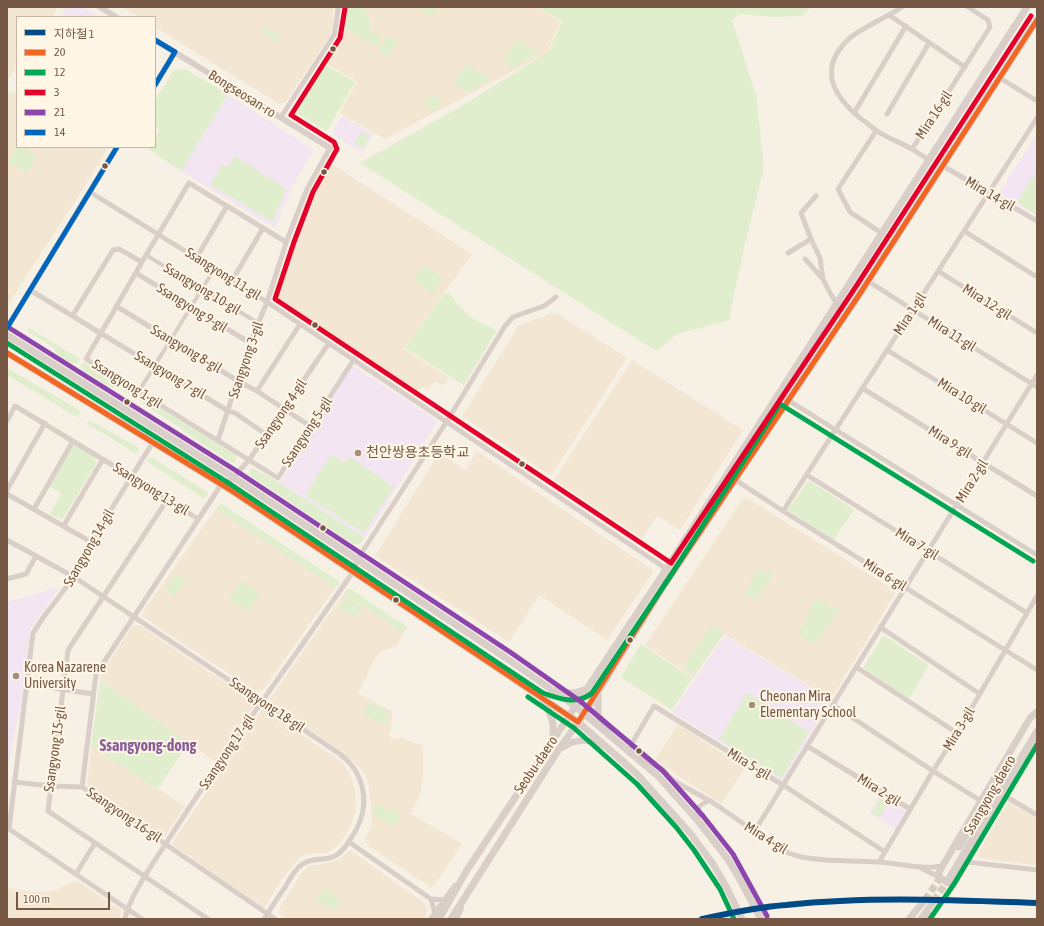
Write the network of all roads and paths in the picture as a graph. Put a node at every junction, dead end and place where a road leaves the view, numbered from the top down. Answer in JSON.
{"nodes":[{"id":1,"x":100,"y":7,"type":"edge"},
{"id":2,"x":106,"y":7,"type":"edge"},
{"id":3,"x":338,"y":7,"type":"edge"},
{"id":4,"x":902,"y":7,"type":"edge"},
{"id":5,"x":968,"y":7,"type":"edge"},
{"id":6,"x":1027,"y":7,"type":"edge"},
{"id":7,"x":889,"y":15,"type":"junction"},
{"id":8,"x":114,"y":16,"type":"edge"},
{"id":9,"x":119,"y":16,"type":"edge"},
{"id":10,"x":1037,"y":20,"type":"edge"},
{"id":11,"x":906,"y":26,"type":"junction"},
{"id":12,"x":156,"y":42,"type":"edge"},
{"id":13,"x":929,"y":43,"type":"junction"},
{"id":14,"x":175,"y":53,"type":"junction"},
{"id":15,"x":965,"y":66,"type":"junction"},
{"id":16,"x":1000,"y":78,"type":"junction"},
{"id":17,"x":156,"y":83,"type":"edge"},
{"id":18,"x":1037,"y":101,"type":"edge"},
{"id":19,"x":854,"y":113,"type":"junction"},
{"id":20,"x":887,"y":114,"type":"dead end"},
{"id":21,"x":281,"y":117,"type":"junction"},
{"id":22,"x":1037,"y":118,"type":"edge"},
{"id":23,"x":876,"y":131,"type":"junction"},
{"id":24,"x":116,"y":148,"type":"edge"},
{"id":25,"x":329,"y":149,"type":"junction"},
{"id":26,"x":912,"y":149,"type":"junction"},
{"id":27,"x":929,"y":160,"type":"junction"},
{"id":28,"x":943,"y":166,"type":"junction"},
{"id":29,"x":90,"y":192,"type":"junction"},
{"id":30,"x":988,"y":193,"type":"junction"},
{"id":31,"x":816,"y":196,"type":"dead end"},
{"id":32,"x":227,"y":206,"type":"junction"},
{"id":33,"x":1037,"y":221,"type":"edge"},
{"id":34,"x":264,"y":228,"type":"junction"},
{"id":35,"x":964,"y":231,"type":"junction"},
{"id":36,"x":159,"y":234,"type":"junction"},
{"id":37,"x":883,"y":234,"type":"junction"},
{"id":38,"x":811,"y":239,"type":"junction"},
{"id":39,"x":286,"y":242,"type":"junction"},
{"id":40,"x":788,"y":253,"type":"dead end"},
{"id":41,"x":146,"y":255,"type":"junction"},
{"id":42,"x":197,"y":257,"type":"junction"},
{"id":43,"x":805,"y":259,"type":"dead end"},
{"id":44,"x":142,"y":262,"type":"junction"},
{"id":45,"x":215,"y":268,"type":"junction"},
{"id":46,"x":938,"y":271,"type":"junction"},
{"id":47,"x":136,"y":273,"type":"junction"},
{"id":48,"x":1037,"y":276,"type":"edge"},
{"id":49,"x":233,"y":279,"type":"junction"},
{"id":50,"x":823,"y":279,"type":"junction"},
{"id":51,"x":868,"y":281,"type":"junction"},
{"id":52,"x":30,"y":290,"type":"junction"},
{"id":53,"x":203,"y":290,"type":"junction"},
{"id":54,"x":556,"y":297,"type":"dead end"},
{"id":55,"x":268,"y":302,"type":"junction"},
{"id":56,"x":837,"y":304,"type":"junction"},
{"id":57,"x":116,"y":306,"type":"junction"},
{"id":58,"x":191,"y":308,"type":"junction"},
{"id":59,"x":913,"y":310,"type":"junction"},
{"id":60,"x":73,"y":315,"type":"junction"},
{"id":61,"x":258,"y":323,"type":"junction"},
{"id":62,"x":300,"y":324,"type":"junction"},
{"id":63,"x":7,"y":328,"type":"edge"},
{"id":64,"x":100,"y":333,"type":"junction"},
{"id":65,"x":1037,"y":333,"type":"edge"},
{"id":66,"x":7,"y":335,"type":"edge"},
{"id":67,"x":170,"y":340,"type":"junction"},
{"id":68,"x":250,"y":343,"type":"junction"},
{"id":69,"x":329,"y":343,"type":"junction"},
{"id":70,"x":887,"y":350,"type":"junction"},
{"id":71,"x":7,"y":353,"type":"edge"},
{"id":72,"x":354,"y":359,"type":"junction"},
{"id":73,"x":154,"y":366,"type":"junction"},
{"id":74,"x":1037,"y":375,"type":"edge"},
{"id":75,"x":238,"y":381,"type":"junction"},
{"id":76,"x":1035,"y":385,"type":"edge"},
{"id":77,"x":862,"y":388,"type":"junction"},
{"id":78,"x":257,"y":390,"type":"junction"},
{"id":79,"x":139,"y":391,"type":"junction"},
{"id":80,"x":778,"y":394,"type":"junction"},
{"id":81,"x":788,"y":400,"type":"junction"},
{"id":82,"x":284,"y":409,"type":"junction"},
{"id":83,"x":228,"y":411,"type":"junction"},
{"id":84,"x":7,"y":421,"type":"edge"},
{"id":85,"x":447,"y":421,"type":"junction"},
{"id":86,"x":45,"y":424,"type":"junction"},
{"id":87,"x":1007,"y":424,"type":"junction"},
{"id":88,"x":310,"y":426,"type":"junction"},
{"id":89,"x":836,"y":429,"type":"junction"},
{"id":90,"x":267,"y":435,"type":"junction"},
{"id":91,"x":218,"y":440,"type":"junction"},
{"id":92,"x":73,"y":441,"type":"junction"},
{"id":93,"x":153,"y":442,"type":"junction"},
{"id":94,"x":1037,"y":443,"type":"edge"},
{"id":95,"x":103,"y":459,"type":"junction"},
{"id":96,"x":250,"y":460,"type":"junction"},
{"id":97,"x":984,"y":463,"type":"junction"},
{"id":98,"x":807,"y":475,"type":"junction"},
{"id":99,"x":132,"y":477,"type":"junction"},
{"id":100,"x":734,"y":479,"type":"junction"},
{"id":101,"x":228,"y":481,"type":"junction"},
{"id":102,"x":7,"y":490,"type":"edge"},
{"id":103,"x":7,"y":494,"type":"edge"},
{"id":104,"x":1037,"y":496,"type":"edge"},
{"id":105,"x":167,"y":500,"type":"junction"},
{"id":106,"x":958,"y":505,"type":"junction"},
{"id":107,"x":34,"y":509,"type":"junction"},
{"id":108,"x":783,"y":511,"type":"junction"},
{"id":109,"x":198,"y":519,"type":"junction"},
{"id":110,"x":64,"y":525,"type":"junction"},
{"id":111,"x":7,"y":540,"type":"edge"},
{"id":112,"x":91,"y":542,"type":"junction"},
{"id":113,"x":928,"y":551,"type":"junction"},
{"id":114,"x":1037,"y":554,"type":"edge"},
{"id":115,"x":36,"y":556,"type":"junction"},
{"id":116,"x":357,"y":560,"type":"junction"},
{"id":117,"x":670,"y":571,"type":"junction"},
{"id":118,"x":353,"y":572,"type":"junction"},
{"id":119,"x":74,"y":578,"type":"junction"},
{"id":120,"x":7,"y":579,"type":"edge"},
{"id":121,"x":906,"y":588,"type":"junction"},
{"id":122,"x":1037,"y":596,"type":"edge"},
{"id":123,"x":103,"y":597,"type":"junction"},
{"id":124,"x":1027,"y":612,"type":"junction"},
{"id":125,"x":134,"y":617,"type":"junction"},
{"id":126,"x":880,"y":627,"type":"junction"},
{"id":127,"x":1006,"y":649,"type":"junction"},
{"id":128,"x":856,"y":667,"type":"junction"},
{"id":129,"x":1037,"y":670,"type":"edge"},
{"id":130,"x":28,"y":684,"type":"junction"},
{"id":131,"x":547,"y":687,"type":"junction"},
{"id":132,"x":63,"y":689,"type":"junction"},
{"id":133,"x":587,"y":689,"type":"junction"},
{"id":134,"x":598,"y":691,"type":"junction"},
{"id":135,"x":93,"y":694,"type":"junction"},
{"id":136,"x":980,"y":694,"type":"junction"},
{"id":137,"x":542,"y":698,"type":"junction"},
{"id":138,"x":262,"y":702,"type":"junction"},
{"id":139,"x":833,"y":705,"type":"junction"},
{"id":140,"x":576,"y":706,"type":"junction"},
{"id":141,"x":585,"y":713,"type":"junction"},
{"id":142,"x":1037,"y":713,"type":"edge"},
{"id":143,"x":569,"y":716,"type":"junction"},
{"id":144,"x":578,"y":722,"type":"junction"},
{"id":145,"x":1037,"y":731,"type":"edge"},
{"id":146,"x":957,"y":733,"type":"junction"},
{"id":147,"x":1037,"y":740,"type":"edge"},
{"id":148,"x":617,"y":741,"type":"junction"},
{"id":149,"x":551,"y":743,"type":"junction"},
{"id":150,"x":807,"y":746,"type":"junction"},
{"id":151,"x":607,"y":747,"type":"junction"},
{"id":152,"x":559,"y":749,"type":"junction"},
{"id":153,"x":630,"y":752,"type":"junction"},
{"id":154,"x":933,"y":771,"type":"junction"},
{"id":155,"x":14,"y":782,"type":"junction"},
{"id":156,"x":783,"y":785,"type":"junction"},
{"id":157,"x":50,"y":786,"type":"junction"},
{"id":158,"x":82,"y":787,"type":"junction"},
{"id":159,"x":1005,"y":796,"type":"junction"},
{"id":160,"x":709,"y":800,"type":"junction"},
{"id":161,"x":981,"y":801,"type":"junction"},
{"id":162,"x":910,"y":809,"type":"junction"},
{"id":163,"x":1037,"y":815,"type":"edge"},
{"id":164,"x":698,"y":821,"type":"junction"},
{"id":165,"x":754,"y":832,"type":"junction"},
{"id":166,"x":349,"y":842,"type":"junction"},
{"id":167,"x":95,"y":843,"type":"junction"},
{"id":168,"x":166,"y":844,"type":"junction"},
{"id":169,"x":885,"y":852,"type":"junction"},
{"id":170,"x":879,"y":862,"type":"junction"},
{"id":171,"x":967,"y":862,"type":"junction"},
{"id":172,"x":943,"y":865,"type":"junction"},
{"id":173,"x":918,"y":866,"type":"junction"},
{"id":174,"x":467,"y":870,"type":"junction"},
{"id":175,"x":1037,"y":870,"type":"edge"},
{"id":176,"x":76,"y":874,"type":"junction"},
{"id":177,"x":145,"y":877,"type":"junction"},
{"id":178,"x":943,"y":877,"type":"junction"},
{"id":179,"x":474,"y":882,"type":"junction"},
{"id":180,"x":430,"y":899,"type":"junction"},
{"id":181,"x":444,"y":900,"type":"junction"},
{"id":182,"x":925,"y":900,"type":"tunnel mouth"},
{"id":183,"x":934,"y":901,"type":"tunnel mouth"},
{"id":184,"x":127,"y":909,"type":"junction"},
{"id":185,"x":927,"y":910,"type":"junction"},
{"id":186,"x":267,"y":914,"type":"junction"},
{"id":187,"x":437,"y":916,"type":"edge"},
{"id":188,"x":125,"y":919,"type":"edge"},
{"id":189,"x":142,"y":919,"type":"edge"},
{"id":190,"x":208,"y":919,"type":"edge"},
{"id":191,"x":264,"y":919,"type":"edge"},
{"id":192,"x":275,"y":919,"type":"edge"},
{"id":193,"x":432,"y":919,"type":"edge"},
{"id":194,"x":451,"y":919,"type":"edge"},
{"id":195,"x":456,"y":919,"type":"edge"},
{"id":196,"x":742,"y":919,"type":"edge"},
{"id":197,"x":761,"y":919,"type":"edge"},
{"id":198,"x":909,"y":919,"type":"edge"},
{"id":199,"x":921,"y":919,"type":"edge"},
{"id":200,"x":930,"y":919,"type":"edge"}],
"edges":[{"from":1,"to":8,"type":"street"},
{"from":2,"to":9,"type":"street"},
{"from":3,"to":21,"type":"street"},
{"from":4,"to":7,"type":"street","name":"Mira 16-gil"},
{"from":5,"to":15,"type":"street","name":"Mira 16-gil"},
{"from":6,"to":27,"type":"main road","name":"Seobu-daero"},
{"from":7,"to":11,"type":"street"},
{"from":7,"to":19,"type":"street","name":"Mira 16-gil"},
{"from":10,"to":16,"type":"main road","name":"Seobu-daero"},
{"from":11,"to":13,"type":"street"},
{"from":11,"to":19,"type":"street"},
{"from":12,"to":14,"type":"street","name":"Bongseosan-ro"},
{"from":13,"to":15,"type":"street"},
{"from":13,"to":20,"type":"street"},
{"from":14,"to":17,"type":"street"},
{"from":14,"to":21,"type":"street","name":"Bongseosan-ro"},
{"from":14,"to":25,"type":"street","name":"Bongseosan-ro"},
{"from":15,"to":26,"type":"street","name":"Mira 16-gil"},
{"from":16,"to":18,"type":"street"},
{"from":16,"to":28,"type":"main road","name":"Seobu-daero"},
{"from":19,"to":23,"type":"street","name":"Mira 16-gil"},
{"from":21,"to":25,"type":"street","name":"Bongseosan-ro"},
{"from":22,"to":30,"type":"street","name":"Mira 1-gil"},
{"from":23,"to":26,"type":"street","name":"Mira 16-gil"},
{"from":23,"to":37,"type":"street"},
{"from":24,"to":29,"type":"street"},
{"from":25,"to":39,"type":"street","name":"Ssangyong 3-gil"},
{"from":26,"to":27,"type":"street"},
{"from":27,"to":37,"type":"main road","name":"Seobu-daero"},
{"from":28,"to":30,"type":"street","name":"Mira 14-gil"},
{"from":28,"to":51,"type":"main road","name":"Seobu-daero"},
{"from":29,"to":36,"type":"street","name":"Ssangyong 11-gil"},
{"from":29,"to":52,"type":"street"},
{"from":30,"to":33,"type":"street","name":"Mira 14-gil"},
{"from":30,"to":35,"type":"street","name":"Mira 1-gil"},
{"from":31,"to":38,"type":"street"},
{"from":32,"to":34,"type":"street"},
{"from":32,"to":36,"type":"street","name":"Ssangyong 1-gil"},
{"from":32,"to":42,"type":"street"},
{"from":34,"to":39,"type":"street"},
{"from":34,"to":49,"type":"street"},
{"from":35,"to":46,"type":"street","name":"Mira 1-gil"},
{"from":35,"to":48,"type":"street"},
{"from":36,"to":41,"type":"street","name":"Ssangyong 1-gil"},
{"from":36,"to":42,"type":"street","name":"Ssangyong 11-gil"},
{"from":37,"to":56,"type":"main road","name":"Seobu-daero"},
{"from":38,"to":40,"type":"street"},
{"from":38,"to":50,"type":"street"},
{"from":39,"to":55,"type":"street","name":"Ssangyong 3-gil"},
{"from":41,"to":44,"type":"street","name":"Ssangyong 1-gil"},
{"from":41,"to":53,"type":"street","name":"Ssangyong 10-gil"},
{"from":42,"to":45,"type":"street","name":"Ssangyong 11-gil"},
{"from":43,"to":50,"type":"street"},
{"from":44,"to":47,"type":"street","name":"Ssangyong 1-gil"},
{"from":44,"to":60,"type":"street"},
{"from":45,"to":49,"type":"street","name":"Ssangyong 11-gil"},
{"from":45,"to":53,"type":"street"},
{"from":46,"to":59,"type":"street","name":"Mira 1-gil"},
{"from":46,"to":65,"type":"street","name":"Mira 12-gil"},
{"from":47,"to":57,"type":"street","name":"Ssangyong 1-gil"},
{"from":47,"to":58,"type":"street","name":"Ssangyong 9-gil"},
{"from":49,"to":55,"type":"street","name":"Ssangyong 11-gil"},
{"from":50,"to":56,"type":"street"},
{"from":51,"to":59,"type":"street","name":"Mira 11-gil"},
{"from":51,"to":81,"type":"main road","name":"Seobu-daero"},
{"from":52,"to":60,"type":"street","name":"Ssangyong 7-gil"},
{"from":52,"to":63,"type":"street"},
{"from":53,"to":58,"type":"street"},
{"from":53,"to":61,"type":"street","name":"Ssangyong 10-gil"},
{"from":54,"to":85,"type":"street","name":"Ssangyong 17-gil"},
{"from":55,"to":61,"type":"street","name":"Ssangyong 3-gil"},
{"from":55,"to":62,"type":"street","name":"Ssangyong 11-gil"},
{"from":56,"to":80,"type":"main road","name":"Seobu-daero"},
{"from":57,"to":64,"type":"street","name":"Ssangyong 1-gil"},
{"from":57,"to":67,"type":"street","name":"Ssangyong 8-gil"},
{"from":58,"to":67,"type":"street"},
{"from":58,"to":68,"type":"street","name":"Ssangyong 9-gil"},
{"from":59,"to":70,"type":"street","name":"Mira 1-gil"},
{"from":59,"to":76,"type":"street","name":"Mira 11-gil"},
{"from":60,"to":64,"type":"street","name":"Ssangyong 7-gil"},
{"from":61,"to":68,"type":"street","name":"Ssangyong 3-gil"},
{"from":62,"to":69,"type":"street","name":"Ssangyong 11-gil"},
{"from":62,"to":78,"type":"street"},
{"from":64,"to":73,"type":"street","name":"Ssangyong 7-gil"},
{"from":64,"to":79,"type":"street","name":"Ssangyong 1-gil"},
{"from":66,"to":101,"type":"main road"},
{"from":67,"to":73,"type":"street"},
{"from":67,"to":75,"type":"street","name":"Ssangyong 8-gil"},
{"from":68,"to":75,"type":"street","name":"Ssangyong 3-gil"},
{"from":69,"to":72,"type":"street","name":"Ssangyong 11-gil"},
{"from":69,"to":82,"type":"street","name":"Ssangyong 4-gil"},
{"from":70,"to":77,"type":"street","name":"Mira 1-gil"},
{"from":70,"to":87,"type":"street","name":"Mira 10-gil"},
{"from":71,"to":93,"type":"main road"},
{"from":72,"to":85,"type":"street","name":"Ssangyong 11-gil"},
{"from":72,"to":88,"type":"street","name":"Ssangyong 5-gil"},
{"from":73,"to":79,"type":"street"},
{"from":73,"to":83,"type":"street","name":"Ssangyong 7-gil"},
{"from":74,"to":76,"type":"street","name":"Mira 2-gil"},
{"from":75,"to":78,"type":"street","name":"Ssangyong 8-gil"},
{"from":75,"to":83,"type":"street","name":"Ssangyong 3-gil"},
{"from":76,"to":87,"type":"street","name":"Mira 2-gil"},
{"from":77,"to":89,"type":"street","name":"Mira 1-gil"},
{"from":77,"to":97,"type":"street","name":"Mira 9-gil"},
{"from":78,"to":82,"type":"street","name":"Ssangyong 8-gil"},
{"from":79,"to":91,"type":"street","name":"Ssangyong 1-gil"},
{"from":80,"to":81,"type":"street"},
{"from":80,"to":117,"type":"main road","name":"Seobu-daero"},
{"from":81,"to":89,"type":"street"},
{"from":81,"to":100,"type":"main road","name":"Seobu-daero"},
{"from":82,"to":88,"type":"street","name":"Ssangyong 8-gil"},
{"from":82,"to":90,"type":"street","name":"Ssangyong 4-gil"},
{"from":83,"to":90,"type":"street","name":"Ssangyong 7-gil"},
{"from":83,"to":91,"type":"street","name":"Ssangyong 3-gil"},
{"from":84,"to":86,"type":"street","name":"Ssangyong 13-gil"},
{"from":85,"to":116,"type":"street","name":"Ssangyong 17-gil"},
{"from":85,"to":117,"type":"street","name":"Ssangyong 11-gil"},
{"from":86,"to":92,"type":"street","name":"Ssangyong 13-gil"},
{"from":86,"to":102,"type":"street"},
{"from":87,"to":94,"type":"street","name":"Mira 10-gil"},
{"from":87,"to":97,"type":"street","name":"Mira 2-gil"},
{"from":88,"to":96,"type":"street","name":"Ssangyong 5-gil"},
{"from":89,"to":98,"type":"street","name":"Mira 1-gil"},
{"from":89,"to":106,"type":"street"},
{"from":90,"to":96,"type":"street","name":"Ssangyong 4-gil"},
{"from":91,"to":96,"type":"street","name":"Ssangyong 1-gil"},
{"from":92,"to":95,"type":"street","name":"Ssangyong 13-gil"},
{"from":92,"to":107,"type":"street"},
{"from":93,"to":99,"type":"street","name":"Ssangyong 14-gil"},
{"from":93,"to":101,"type":"main road"},
{"from":95,"to":99,"type":"street","name":"Ssangyong 13-gil"},
{"from":95,"to":110,"type":"street","name":"Ssangyong 13-gil"},
{"from":96,"to":101,"type":"street","name":"Ssangyong 4-gil"},
{"from":97,"to":104,"type":"street","name":"Mira 9-gil"},
{"from":97,"to":106,"type":"street","name":"Mira 2-gil"},
{"from":98,"to":108,"type":"street","name":"Mira 1-gil"},
{"from":98,"to":113,"type":"street","name":"Mira 7-gil"},
{"from":99,"to":105,"type":"street","name":"Ssangyong 13-gil"},
{"from":99,"to":112,"type":"street","name":"Ssangyong 14-gil"},
{"from":100,"to":108,"type":"street","name":"Mira 6-gil"},
{"from":100,"to":117,"type":"main road","name":"Seobu-daero"},
{"from":101,"to":109,"type":"street","name":"Ssangyong 16-gil"},
{"from":101,"to":116,"type":"main road"},
{"from":101,"to":118,"type":"main road"},
{"from":103,"to":107,"type":"street"},
{"from":105,"to":109,"type":"street","name":"Ssangyong 13-gil"},
{"from":105,"to":123,"type":"street","name":"Ssangyong 15-gil"},
{"from":106,"to":113,"type":"street","name":"Mira 2-gil"},
{"from":106,"to":114,"type":"street"},
{"from":107,"to":110,"type":"street"},
{"from":108,"to":121,"type":"street","name":"Mira 6-gil"},
{"from":109,"to":125,"type":"street","name":"Ssangyong 16-gil"},
{"from":110,"to":112,"type":"street"},
{"from":111,"to":115,"type":"street","name":"Ssangyong 18-gil"},
{"from":112,"to":119,"type":"street","name":"Ssangyong 14-gil"},
{"from":113,"to":121,"type":"street","name":"Mira 2-gil"},
{"from":113,"to":124,"type":"street","name":"Mira 7-gil"},
{"from":115,"to":119,"type":"street","name":"Ssangyong 18-gil"},
{"from":115,"to":120,"type":"street"},
{"from":116,"to":118,"type":"street","name":"Ssangyong 17-gil"},
{"from":116,"to":131,"type":"main road"},
{"from":117,"to":133,"type":"main road","name":"Seobu-daero"},
{"from":117,"to":134,"type":"main road","name":"Seobu-daero"},
{"from":118,"to":137,"type":"main road"},
{"from":118,"to":138,"type":"street","name":"Ssangyong 17-gil"},
{"from":119,"to":123,"type":"street","name":"Ssangyong 18-gil"},
{"from":119,"to":130,"type":"street","name":"Ssangyong 14-gil"},
{"from":121,"to":126,"type":"street","name":"Mira 2-gil"},
{"from":121,"to":127,"type":"street","name":"Mira 6-gil"},
{"from":122,"to":124,"type":"street","name":"Mira 3-gil"},
{"from":123,"to":125,"type":"street","name":"Ssangyong 18-gil"},
{"from":123,"to":132,"type":"street","name":"Ssangyong 15-gil"},
{"from":124,"to":127,"type":"street","name":"Mira 3-gil"},
{"from":125,"to":135,"type":"street","name":"Ssangyong 16-gil"},
{"from":125,"to":138,"type":"street","name":"Ssangyong 18-gil"},
{"from":126,"to":128,"type":"street","name":"Mira 2-gil"},
{"from":126,"to":136,"type":"street"},
{"from":127,"to":129,"type":"street","name":"Mira 6-gil"},
{"from":127,"to":136,"type":"street","name":"Mira 3-gil"},
{"from":128,"to":139,"type":"street","name":"Mira 2-gil"},
{"from":128,"to":146,"type":"street"},
{"from":130,"to":132,"type":"street"},
{"from":130,"to":155,"type":"street","name":"Ssangyong 14-gil"},
{"from":131,"to":133,"type":"main road"},
{"from":131,"to":140,"type":"main road"},
{"from":132,"to":135,"type":"street"},
{"from":132,"to":157,"type":"street","name":"Ssangyong 15-gil"},
{"from":133,"to":140,"type":"main road","name":"Seobu-daero"},
{"from":134,"to":141,"type":"main road","name":"Seobu-daero"},
{"from":134,"to":148,"type":"main road"},
{"from":135,"to":158,"type":"street","name":"Ssangyong 16-gil"},
{"from":136,"to":146,"type":"street","name":"Mira 3-gil"},
{"from":137,"to":143,"type":"main road"},
{"from":137,"to":149,"type":"main road"},
{"from":138,"to":166,"type":"street","name":"Ssangyong 18-gil"},
{"from":138,"to":168,"type":"street","name":"Ssangyong 17-gil"},
{"from":139,"to":150,"type":"street","name":"Mira 2-gil"},
{"from":139,"to":154,"type":"street"},
{"from":140,"to":141,"type":"main road"},
{"from":140,"to":143,"type":"main road","name":"Seobu-daero"},
{"from":141,"to":144,"type":"main road","name":"Seobu-daero"},
{"from":141,"to":148,"type":"main road"},
{"from":142,"to":161,"type":"main road"},
{"from":142,"to":178,"type":"main road","name":"Ssangyong-daero"},
{"from":143,"to":144,"type":"main road"},
{"from":143,"to":149,"type":"main road","name":"Seobu-daero"},
{"from":144,"to":151,"type":"main road"},
{"from":144,"to":152,"type":"main road","name":"Seobu-daero"},
{"from":145,"to":178,"type":"main road","name":"Ssangyong-daero"},
{"from":146,"to":154,"type":"street","name":"Mira 3-gil"},
{"from":147,"to":159,"type":"main road"},
{"from":148,"to":153,"type":"main road"},
{"from":149,"to":174,"type":"main road","name":"Seobu-daero"},
{"from":150,"to":156,"type":"street","name":"Mira 2-gil"},
{"from":150,"to":162,"type":"street","name":"Mira 2-gil"},
{"from":151,"to":152,"type":"main road"},
{"from":151,"to":196,"type":"main road"},
{"from":152,"to":179,"type":"main road","name":"Seobu-daero"},
{"from":153,"to":156,"type":"street","name":"Mira 5-gil"},
{"from":153,"to":160,"type":"street","name":"Mira 4-gil"},
{"from":153,"to":164,"type":"main road"},
{"from":154,"to":161,"type":"street"},
{"from":154,"to":162,"type":"street","name":"Mira 3-gil"},
{"from":155,"to":157,"type":"street"},
{"from":155,"to":176,"type":"street","name":"Ssangyong 14-gil"},
{"from":156,"to":165,"type":"street","name":"Mira 2-gil"},
{"from":156,"to":169,"type":"street","name":"Mira 5-gil"},
{"from":157,"to":158,"type":"street"},
{"from":157,"to":167,"type":"street","name":"Ssangyong 15-gil"},
{"from":158,"to":168,"type":"street","name":"Ssangyong 16-gil"},
{"from":159,"to":163,"type":"street"},
{"from":159,"to":171,"type":"main road"},
{"from":160,"to":164,"type":"street"},
{"from":160,"to":165,"type":"street","name":"Mira 4-gil"},
{"from":161,"to":172,"type":"main road"},
{"from":162,"to":169,"type":"street","name":"Mira 3-gil"},
{"from":164,"to":197,"type":"main road"},
{"from":165,"to":170,"type":"street","name":"Mira 4-gil"},
{"from":166,"to":180,"type":"street"},
{"from":166,"to":186,"type":"street","name":"Ssangyong 18-gil"},
{"from":167,"to":176,"type":"street"},
{"from":167,"to":177,"type":"street","name":"Ssangyong 15-gil"},
{"from":168,"to":177,"type":"street","name":"Ssangyong 17-gil"},
{"from":168,"to":186,"type":"street","name":"Ssangyong 16-gil"},
{"from":169,"to":170,"type":"street","name":"Mira 3-gil"},
{"from":170,"to":173,"type":"street","name":"Mira 4-gil"},
{"from":171,"to":175,"type":"street"},
{"from":171,"to":178,"type":"main road"},
{"from":172,"to":173,"type":"street","name":"Mira 4-gil"},
{"from":172,"to":178,"type":"main road"},
{"from":173,"to":178,"type":"street"},
{"from":174,"to":181,"type":"street"},
{"from":174,"to":187,"type":"main road","name":"Seobu-daero"},
{"from":176,"to":184,"type":"street","name":"Ssangyong 14-gil"},
{"from":177,"to":184,"type":"street","name":"Ssangyong 17-gil"},
{"from":177,"to":190,"type":"street","name":"Ssangyong 15-gil"},
{"from":179,"to":194,"type":"main road","name":"Seobu-daero"},
{"from":179,"to":195,"type":"street"},
{"from":180,"to":181,"type":"street"},
{"from":180,"to":187,"type":"street"},
{"from":181,"to":187,"type":"street"},
{"from":182,"to":198,"type":"main road"},
{"from":183,"to":185,"type":"main road"},
{"from":184,"to":188,"type":"street","name":"Ssangyong 17-gil"},
{"from":184,"to":189,"type":"street","name":"Ssangyong 14-gil"},
{"from":185,"to":199,"type":"main road"},
{"from":185,"to":200,"type":"street"},
{"from":186,"to":191,"type":"street","name":"Ssangyong 18-gil"},
{"from":186,"to":192,"type":"street","name":"Ssangyong 16-gil"},
{"from":187,"to":193,"type":"street"}]}
